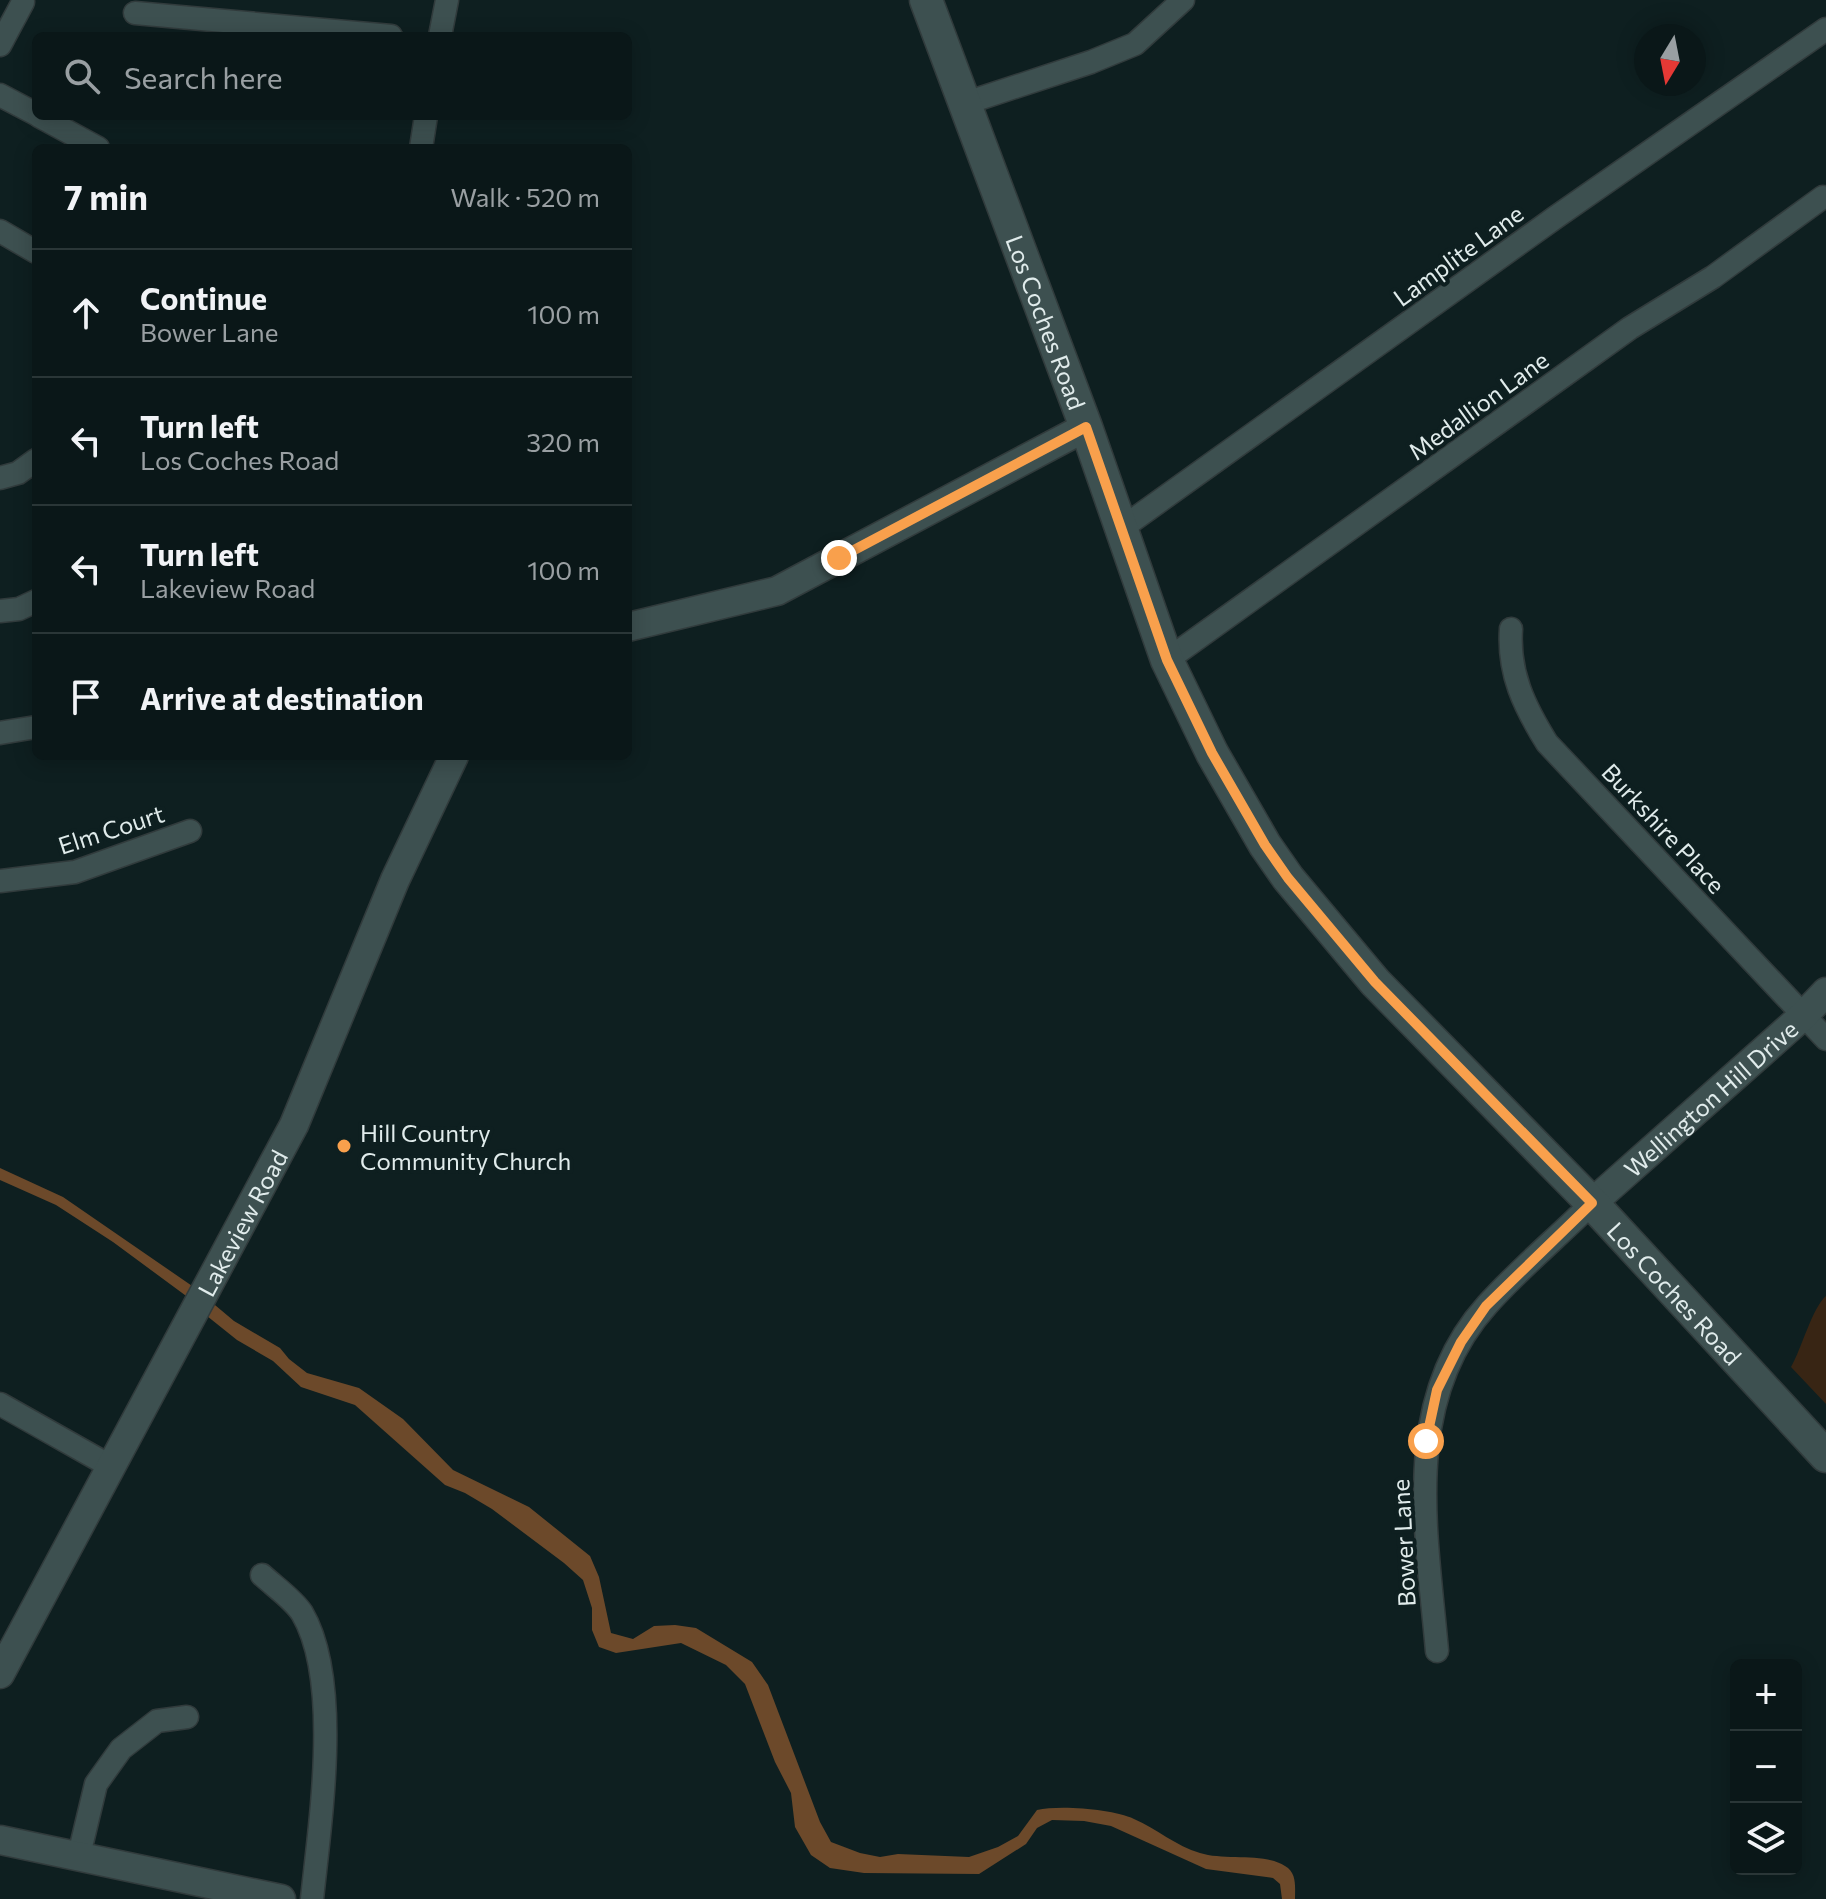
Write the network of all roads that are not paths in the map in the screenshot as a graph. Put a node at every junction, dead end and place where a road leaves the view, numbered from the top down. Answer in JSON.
{"nodes":[{"id":1,"x":447,"y":0,"type":"edge"},
{"id":2,"x":926,"y":0,"type":"edge"},
{"id":3,"x":1183,"y":0,"type":"edge"},
{"id":4,"x":23,"y":2,"type":"dead end"},
{"id":5,"x":135,"y":13,"type":"dead end"},
{"id":6,"x":1826,"y":29,"type":"edge"},
{"id":7,"x":346,"y":32,"type":"edge"},
{"id":8,"x":441,"y":32,"type":"edge"},
{"id":9,"x":0,"y":45,"type":"edge"},
{"id":10,"x":0,"y":95,"type":"edge"},
{"id":11,"x":966,"y":103,"type":"junction"},
{"id":12,"x":32,"y":112,"type":"edge"},
{"id":13,"x":47,"y":120,"type":"edge"},
{"id":14,"x":425,"y":120,"type":"edge"},
{"id":15,"x":91,"y":144,"type":"edge"},
{"id":16,"x":422,"y":144,"type":"edge"},
{"id":17,"x":1823,"y":197,"type":"dead end"},
{"id":18,"x":0,"y":231,"type":"edge"},
{"id":19,"x":32,"y":250,"type":"edge"},
{"id":20,"x":1086,"y":427,"type":"junction"},
{"id":21,"x":32,"y":463,"type":"edge"},
{"id":22,"x":0,"y":478,"type":"edge"},
{"id":23,"x":1122,"y":528,"type":"junction"},
{"id":24,"x":32,"y":603,"type":"edge"},
{"id":25,"x":0,"y":611,"type":"edge"},
{"id":26,"x":632,"y":626,"type":"edge"},
{"id":27,"x":1511,"y":629,"type":"dead end"},
{"id":28,"x":1167,"y":660,"type":"junction"},
{"id":29,"x":32,"y":728,"type":"edge"},
{"id":30,"x":0,"y":733,"type":"edge"},
{"id":31,"x":452,"y":760,"type":"edge"},
{"id":32,"x":190,"y":831,"type":"dead end"},
{"id":33,"x":0,"y":881,"type":"edge"},
{"id":34,"x":1826,"y":992,"type":"edge"},
{"id":35,"x":1805,"y":1014,"type":"junction"},
{"id":36,"x":1826,"y":1039,"type":"edge"},
{"id":37,"x":1592,"y":1203,"type":"junction"},
{"id":38,"x":0,"y":1404,"type":"edge"},
{"id":39,"x":1826,"y":1456,"type":"edge"},
{"id":40,"x":110,"y":1466,"type":"junction"},
{"id":41,"x":262,"y":1575,"type":"dead end"},
{"id":42,"x":1437,"y":1651,"type":"dead end"},
{"id":43,"x":0,"y":1674,"type":"edge"},
{"id":44,"x":187,"y":1717,"type":"dead end"},
{"id":45,"x":0,"y":1840,"type":"edge"},
{"id":46,"x":79,"y":1855,"type":"junction"},
{"id":47,"x":281,"y":1899,"type":"edge"},
{"id":48,"x":312,"y":1899,"type":"edge"}],
"edges":[{"from":1,"to":8,"type":"street"},
{"from":2,"to":11,"type":"main road","name":"Los Coches Road"},
{"from":3,"to":11,"type":"street"},
{"from":4,"to":9,"type":"street"},
{"from":5,"to":7,"type":"street"},
{"from":6,"to":23,"type":"street","name":"Lamplite Lane"},
{"from":10,"to":12,"type":"street"},
{"from":11,"to":20,"type":"main road","name":"Los Coches Road"},
{"from":13,"to":15,"type":"street"},
{"from":14,"to":16,"type":"street"},
{"from":17,"to":28,"type":"street","name":"Medallion Lane"},
{"from":18,"to":19,"type":"street"},
{"from":20,"to":23,"type":"main road","name":"Los Coches Road"},
{"from":20,"to":26,"type":"street"},
{"from":21,"to":22,"type":"street"},
{"from":23,"to":28,"type":"main road","name":"Los Coches Road"},
{"from":24,"to":25,"type":"street"},
{"from":27,"to":35,"type":"street","name":"Burkshire Place"},
{"from":28,"to":37,"type":"main road","name":"Los Coches Road"},
{"from":29,"to":30,"type":"street"},
{"from":31,"to":40,"type":"street","name":"Lakeview Road"},
{"from":32,"to":33,"type":"street","name":"Elm Court"},
{"from":34,"to":35,"type":"street","name":"Wellington Hill Drive"},
{"from":35,"to":36,"type":"street","name":"Burkshire Place"},
{"from":35,"to":37,"type":"street","name":"Wellington Hill Drive"},
{"from":37,"to":39,"type":"main road","name":"Los Coches Road"},
{"from":37,"to":42,"type":"street","name":"Bower Lane"},
{"from":38,"to":40,"type":"street"},
{"from":40,"to":43,"type":"street","name":"Lakeview Road"},
{"from":41,"to":48,"type":"street"},
{"from":44,"to":46,"type":"street"},
{"from":45,"to":46,"type":"street"},
{"from":46,"to":47,"type":"street"}]}
